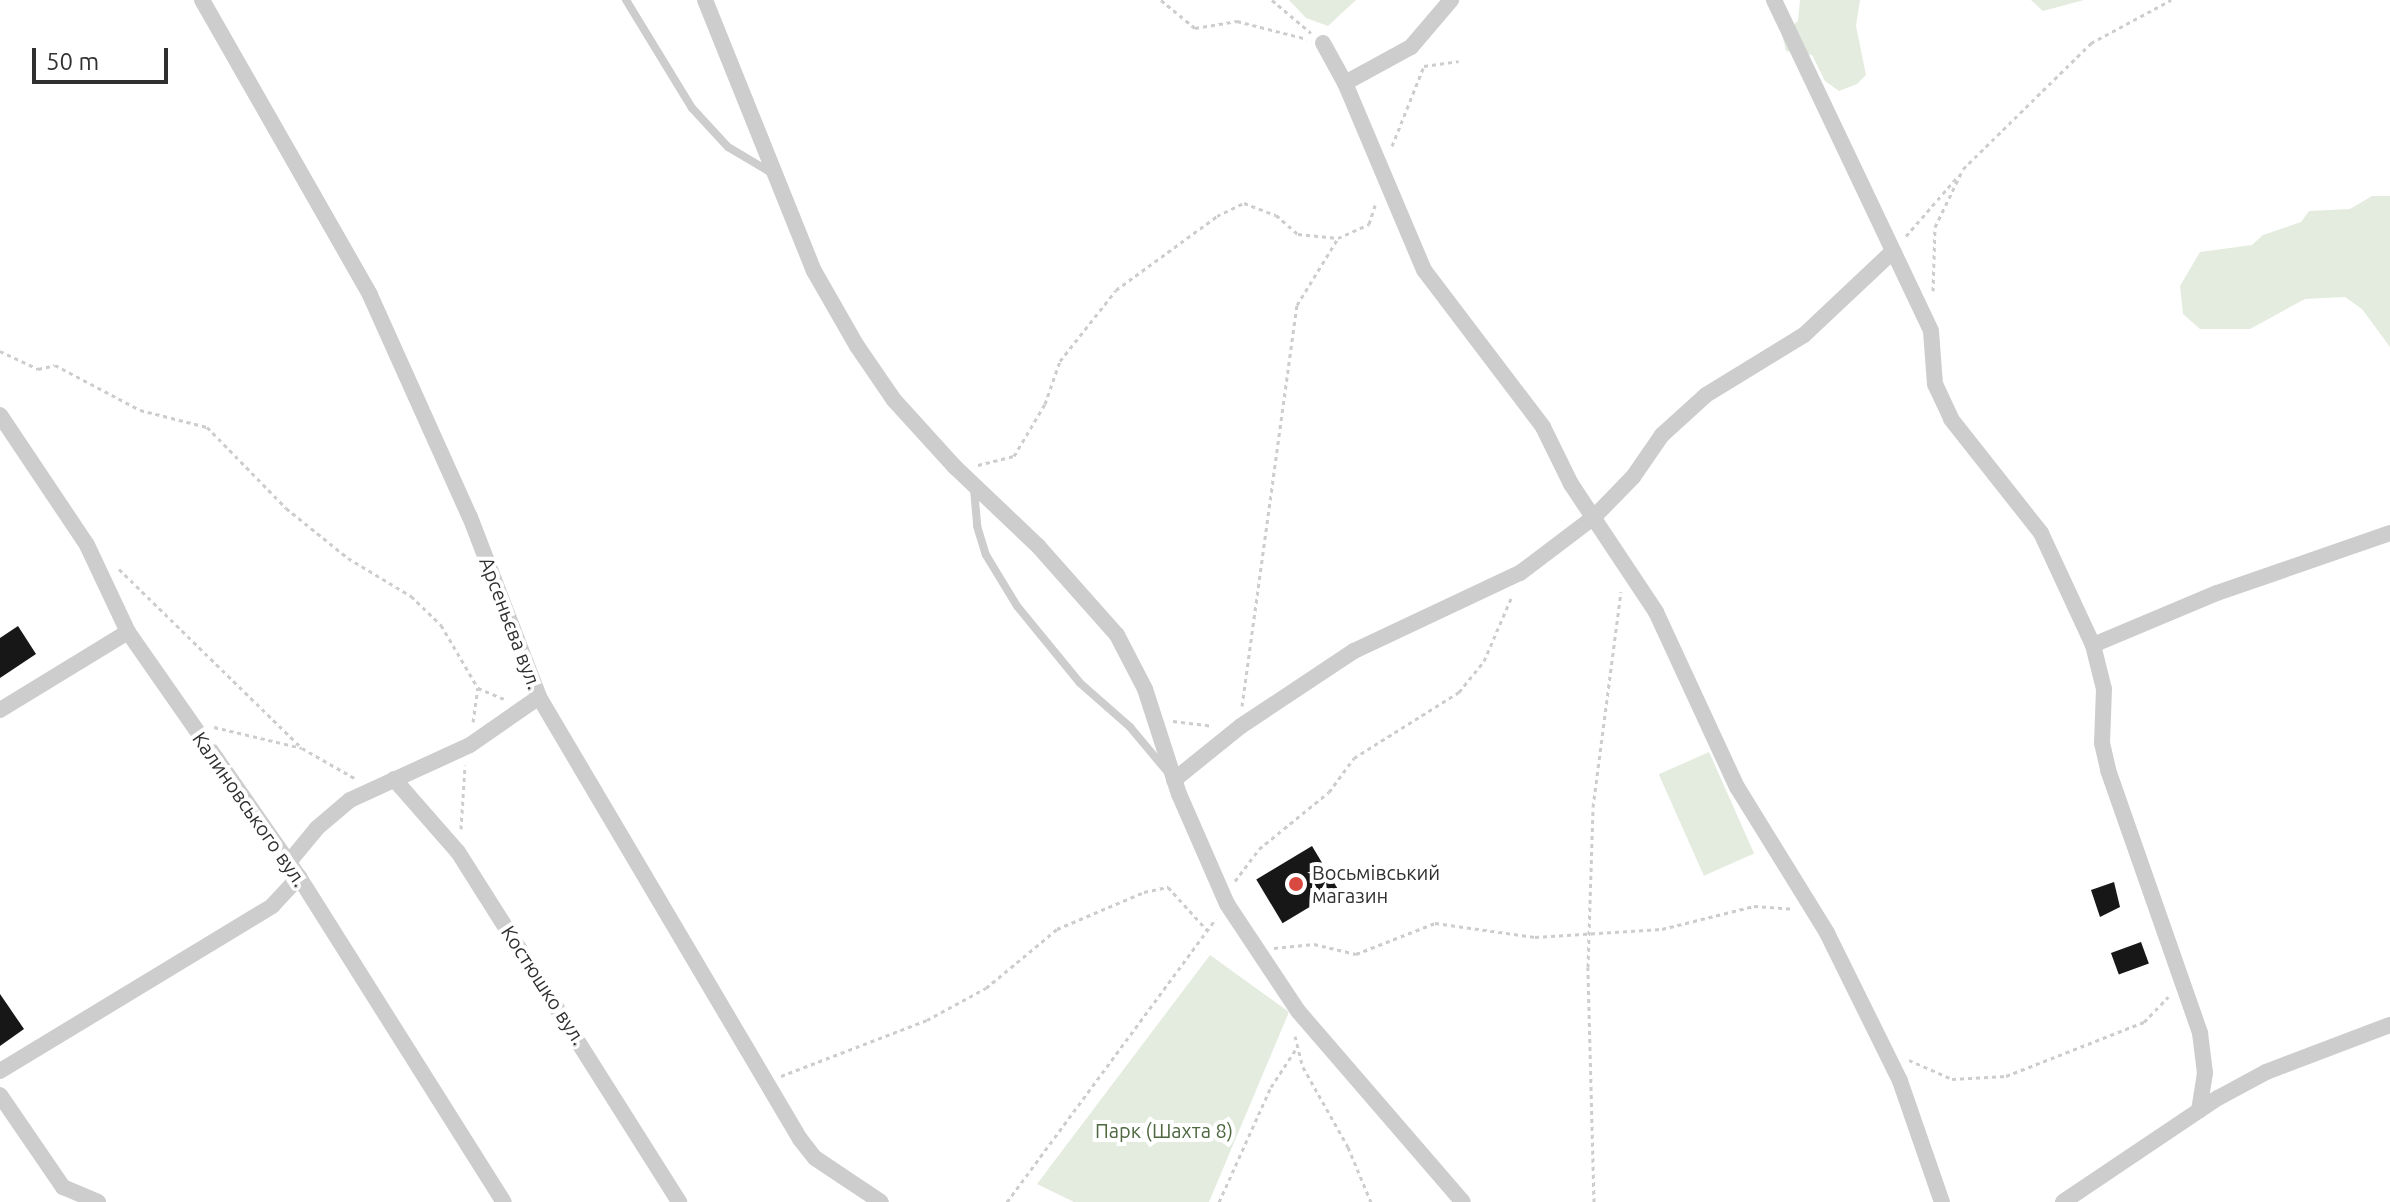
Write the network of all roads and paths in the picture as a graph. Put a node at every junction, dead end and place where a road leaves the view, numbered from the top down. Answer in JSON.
{"nodes":[{"id":1,"x":202,"y":0,"type":"edge"},
{"id":2,"x":626,"y":0,"type":"edge"},
{"id":3,"x":705,"y":0,"type":"edge"},
{"id":4,"x":1161,"y":0,"type":"edge"},
{"id":5,"x":1272,"y":0,"type":"edge"},
{"id":6,"x":1451,"y":0,"type":"edge"},
{"id":7,"x":1774,"y":0,"type":"edge"},
{"id":8,"x":2161,"y":0,"type":"edge"},
{"id":9,"x":2171,"y":0,"type":"edge"},
{"id":10,"x":2157,"y":6,"type":"junction"},
{"id":11,"x":1323,"y":43,"type":"junction"},
{"id":12,"x":1459,"y":61,"type":"dead end"},
{"id":13,"x":1345,"y":83,"type":"junction"},
{"id":14,"x":1381,"y":168,"type":"junction"},
{"id":15,"x":1963,"y":169,"type":"junction"},
{"id":16,"x":775,"y":174,"type":"junction"},
{"id":17,"x":1377,"y":197,"type":"dead end"},
{"id":18,"x":1338,"y":238,"type":"junction"},
{"id":19,"x":1893,"y":251,"type":"junction"},
{"id":20,"x":1932,"y":301,"type":"dead end"},
{"id":21,"x":0,"y":351,"type":"edge"},
{"id":22,"x":0,"y":415,"type":"edge"},
{"id":23,"x":955,"y":467,"type":"junction"},
{"id":24,"x":974,"y":489,"type":"junction"},
{"id":25,"x":1594,"y":517,"type":"junction"},
{"id":26,"x":2390,"y":533,"type":"edge"},
{"id":27,"x":110,"y":562,"type":"dead end"},
{"id":28,"x":1624,"y":563,"type":"junction"},
{"id":29,"x":1520,"y":573,"type":"junction"},
{"id":30,"x":128,"y":632,"type":"junction"},
{"id":31,"x":2093,"y":645,"type":"junction"},
{"id":32,"x":478,"y":688,"type":"junction"},
{"id":33,"x":539,"y":697,"type":"junction"},
{"id":34,"x":525,"y":709,"type":"junction"},
{"id":35,"x":0,"y":710,"type":"edge"},
{"id":36,"x":1153,"y":714,"type":"junction"},
{"id":37,"x":187,"y":721,"type":"junction"},
{"id":38,"x":1241,"y":726,"type":"junction"},
{"id":39,"x":470,"y":745,"type":"junction"},
{"id":40,"x":302,"y":748,"type":"junction"},
{"id":41,"x":394,"y":779,"type":"junction"},
{"id":42,"x":1174,"y":780,"type":"junction"},
{"id":43,"x":373,"y":788,"type":"junction"},
{"id":44,"x":458,"y":852,"type":"junction"},
{"id":45,"x":289,"y":862,"type":"junction"},
{"id":46,"x":299,"y":877,"type":"junction"},
{"id":47,"x":1226,"y":900,"type":"junction"},
{"id":48,"x":1814,"y":911,"type":"junction"},
{"id":49,"x":1207,"y":930,"type":"junction"},
{"id":50,"x":1589,"y":934,"type":"junction"},
{"id":51,"x":1259,"y":954,"type":"junction"},
{"id":52,"x":2182,"y":978,"type":"junction"},
{"id":53,"x":1298,"y":1011,"type":"junction"},
{"id":54,"x":2390,"y":1025,"type":"edge"},
{"id":55,"x":1296,"y":1049,"type":"junction"},
{"id":56,"x":1884,"y":1049,"type":"junction"},
{"id":57,"x":0,"y":1071,"type":"edge"},
{"id":58,"x":766,"y":1082,"type":"junction"},
{"id":59,"x":0,"y":1095,"type":"edge"},
{"id":60,"x":2199,"y":1111,"type":"junction"},
{"id":61,"x":98,"y":1202,"type":"edge"},
{"id":62,"x":504,"y":1202,"type":"edge"},
{"id":63,"x":679,"y":1202,"type":"edge"},
{"id":64,"x":881,"y":1202,"type":"edge"},
{"id":65,"x":1007,"y":1202,"type":"edge"},
{"id":66,"x":1219,"y":1202,"type":"edge"},
{"id":67,"x":1371,"y":1202,"type":"edge"},
{"id":68,"x":1463,"y":1202,"type":"edge"},
{"id":69,"x":1594,"y":1202,"type":"edge"},
{"id":70,"x":1942,"y":1202,"type":"edge"},
{"id":71,"x":2063,"y":1202,"type":"edge"}],
"edges":[{"from":1,"to":33,"type":"street","name":"Арсеньєва вул."},
{"from":2,"to":16,"type":"lane"},
{"from":3,"to":16,"type":"street"},
{"from":4,"to":11,"type":"path"},
{"from":5,"to":11,"type":"path"},
{"from":6,"to":13,"type":"street"},
{"from":7,"to":19,"type":"street"},
{"from":8,"to":10,"type":"path"},
{"from":9,"to":10,"type":"path"},
{"from":10,"to":15,"type":"path"},
{"from":11,"to":13,"type":"street"},
{"from":12,"to":14,"type":"path"},
{"from":13,"to":14,"type":"street"},
{"from":14,"to":25,"type":"street"},
{"from":15,"to":19,"type":"path"},
{"from":15,"to":20,"type":"path"},
{"from":16,"to":23,"type":"street"},
{"from":17,"to":18,"type":"path"},
{"from":18,"to":23,"type":"path"},
{"from":18,"to":38,"type":"path"},
{"from":19,"to":25,"type":"street"},
{"from":19,"to":31,"type":"street"},
{"from":21,"to":32,"type":"path"},
{"from":22,"to":30,"type":"street","name":"Калиновського вул."},
{"from":23,"to":24,"type":"street"},
{"from":24,"to":36,"type":"street"},
{"from":24,"to":42,"type":"lane"},
{"from":25,"to":28,"type":"street"},
{"from":25,"to":29,"type":"street"},
{"from":26,"to":31,"type":"street"},
{"from":27,"to":40,"type":"path"},
{"from":28,"to":48,"type":"street"},
{"from":28,"to":50,"type":"path"},
{"from":29,"to":38,"type":"street"},
{"from":29,"to":47,"type":"path"},
{"from":30,"to":35,"type":"street"},
{"from":30,"to":37,"type":"street","name":"Калиновського вул."},
{"from":31,"to":52,"type":"street"},
{"from":32,"to":34,"type":"path"},
{"from":32,"to":39,"type":"path"},
{"from":33,"to":34,"type":"street"},
{"from":33,"to":58,"type":"street","name":"Арсеньєва вул."},
{"from":34,"to":39,"type":"street"},
{"from":36,"to":38,"type":"path"},
{"from":36,"to":42,"type":"street"},
{"from":37,"to":40,"type":"path"},
{"from":37,"to":45,"type":"street","name":"Калиновського вул."},
{"from":38,"to":42,"type":"street"},
{"from":39,"to":41,"type":"street"},
{"from":39,"to":44,"type":"path"},
{"from":40,"to":43,"type":"path"},
{"from":41,"to":43,"type":"street"},
{"from":41,"to":44,"type":"street","name":"Костюшко вул."},
{"from":42,"to":47,"type":"street"},
{"from":43,"to":45,"type":"street"},
{"from":44,"to":63,"type":"street","name":"Костюшко вул."},
{"from":45,"to":46,"type":"street","name":"Калиновського вул."},
{"from":46,"to":57,"type":"street"},
{"from":46,"to":62,"type":"street","name":"Калиновського вул."},
{"from":47,"to":49,"type":"path"},
{"from":47,"to":51,"type":"street"},
{"from":48,"to":50,"type":"path"},
{"from":48,"to":56,"type":"street"},
{"from":49,"to":58,"type":"path"},
{"from":49,"to":65,"type":"path"},
{"from":50,"to":51,"type":"path"},
{"from":50,"to":69,"type":"path"},
{"from":51,"to":53,"type":"street"},
{"from":52,"to":56,"type":"path"},
{"from":52,"to":60,"type":"street"},
{"from":53,"to":55,"type":"path"},
{"from":53,"to":68,"type":"street"},
{"from":54,"to":60,"type":"street"},
{"from":55,"to":66,"type":"path"},
{"from":55,"to":67,"type":"path"},
{"from":56,"to":70,"type":"street"},
{"from":58,"to":64,"type":"street","name":"Арсеньєва вул."},
{"from":59,"to":61,"type":"street"},
{"from":60,"to":71,"type":"street"}]}
